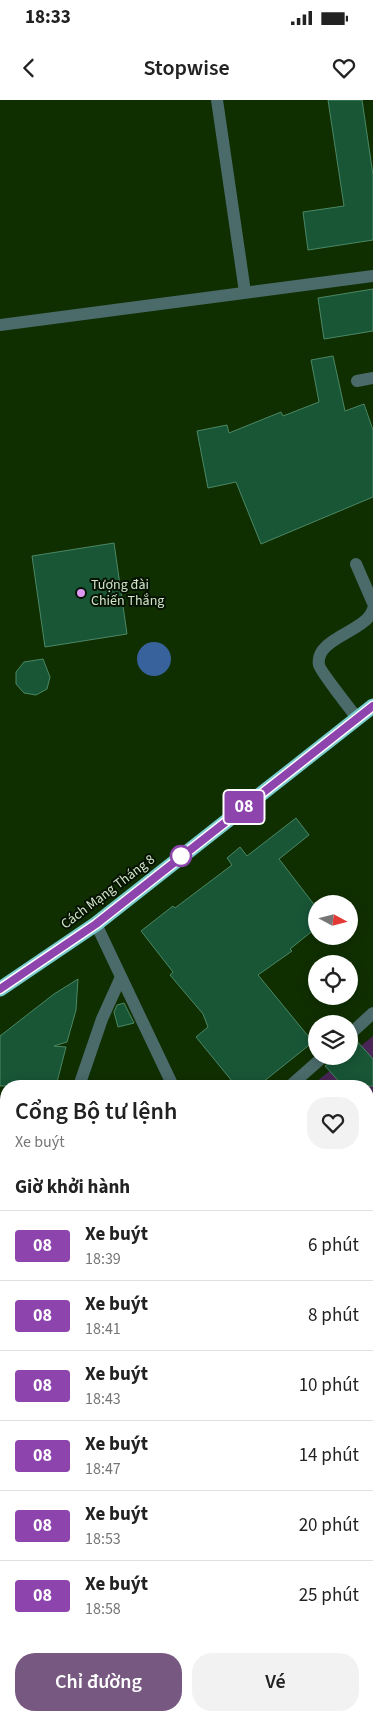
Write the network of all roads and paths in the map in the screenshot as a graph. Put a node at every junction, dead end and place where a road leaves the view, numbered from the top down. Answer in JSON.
{"nodes":[{"id":1,"x":218,"y":100,"type":"edge"},
{"id":2,"x":373,"y":276,"type":"edge"},
{"id":3,"x":245,"y":292,"type":"junction"},
{"id":4,"x":0,"y":325,"type":"edge"},
{"id":5,"x":373,"y":378,"type":"edge"},
{"id":6,"x":357,"y":381,"type":"dead end"},
{"id":7,"x":356,"y":564,"type":"dead end"},
{"id":8,"x":373,"y":603,"type":"edge"},
{"id":9,"x":373,"y":609,"type":"edge"},
{"id":10,"x":373,"y":706,"type":"edge"},
{"id":11,"x":357,"y":718,"type":"junction"},
{"id":12,"x":96,"y":924,"type":"junction"},
{"id":13,"x":121,"y":977,"type":"junction"},
{"id":14,"x":0,"y":989,"type":"edge"},
{"id":15,"x":373,"y":1013,"type":"edge"},
{"id":16,"x":358,"y":1026,"type":"edge"},
{"id":17,"x":314,"y":1065,"type":"edge"},
{"id":18,"x":81,"y":1080,"type":"edge"},
{"id":19,"x":170,"y":1080,"type":"edge"},
{"id":20,"x":297,"y":1080,"type":"edge"}],
"edges":[{"from":1,"to":3,"type":"street"},
{"from":2,"to":3,"type":"street"},
{"from":3,"to":4,"type":"street"},
{"from":5,"to":6,"type":"street"},
{"from":7,"to":8,"type":"street"},
{"from":9,"to":11,"type":"street"},
{"from":10,"to":11,"type":"highway","name":"Cách Mạng Tháng 8"},
{"from":11,"to":12,"type":"highway","name":"Cách Mạng Tháng 8"},
{"from":12,"to":13,"type":"street"},
{"from":12,"to":14,"type":"highway","name":"Cách Mạng Tháng 8"},
{"from":13,"to":18,"type":"street"},
{"from":13,"to":19,"type":"street"},
{"from":15,"to":16,"type":"street"},
{"from":17,"to":20,"type":"street"}]}
